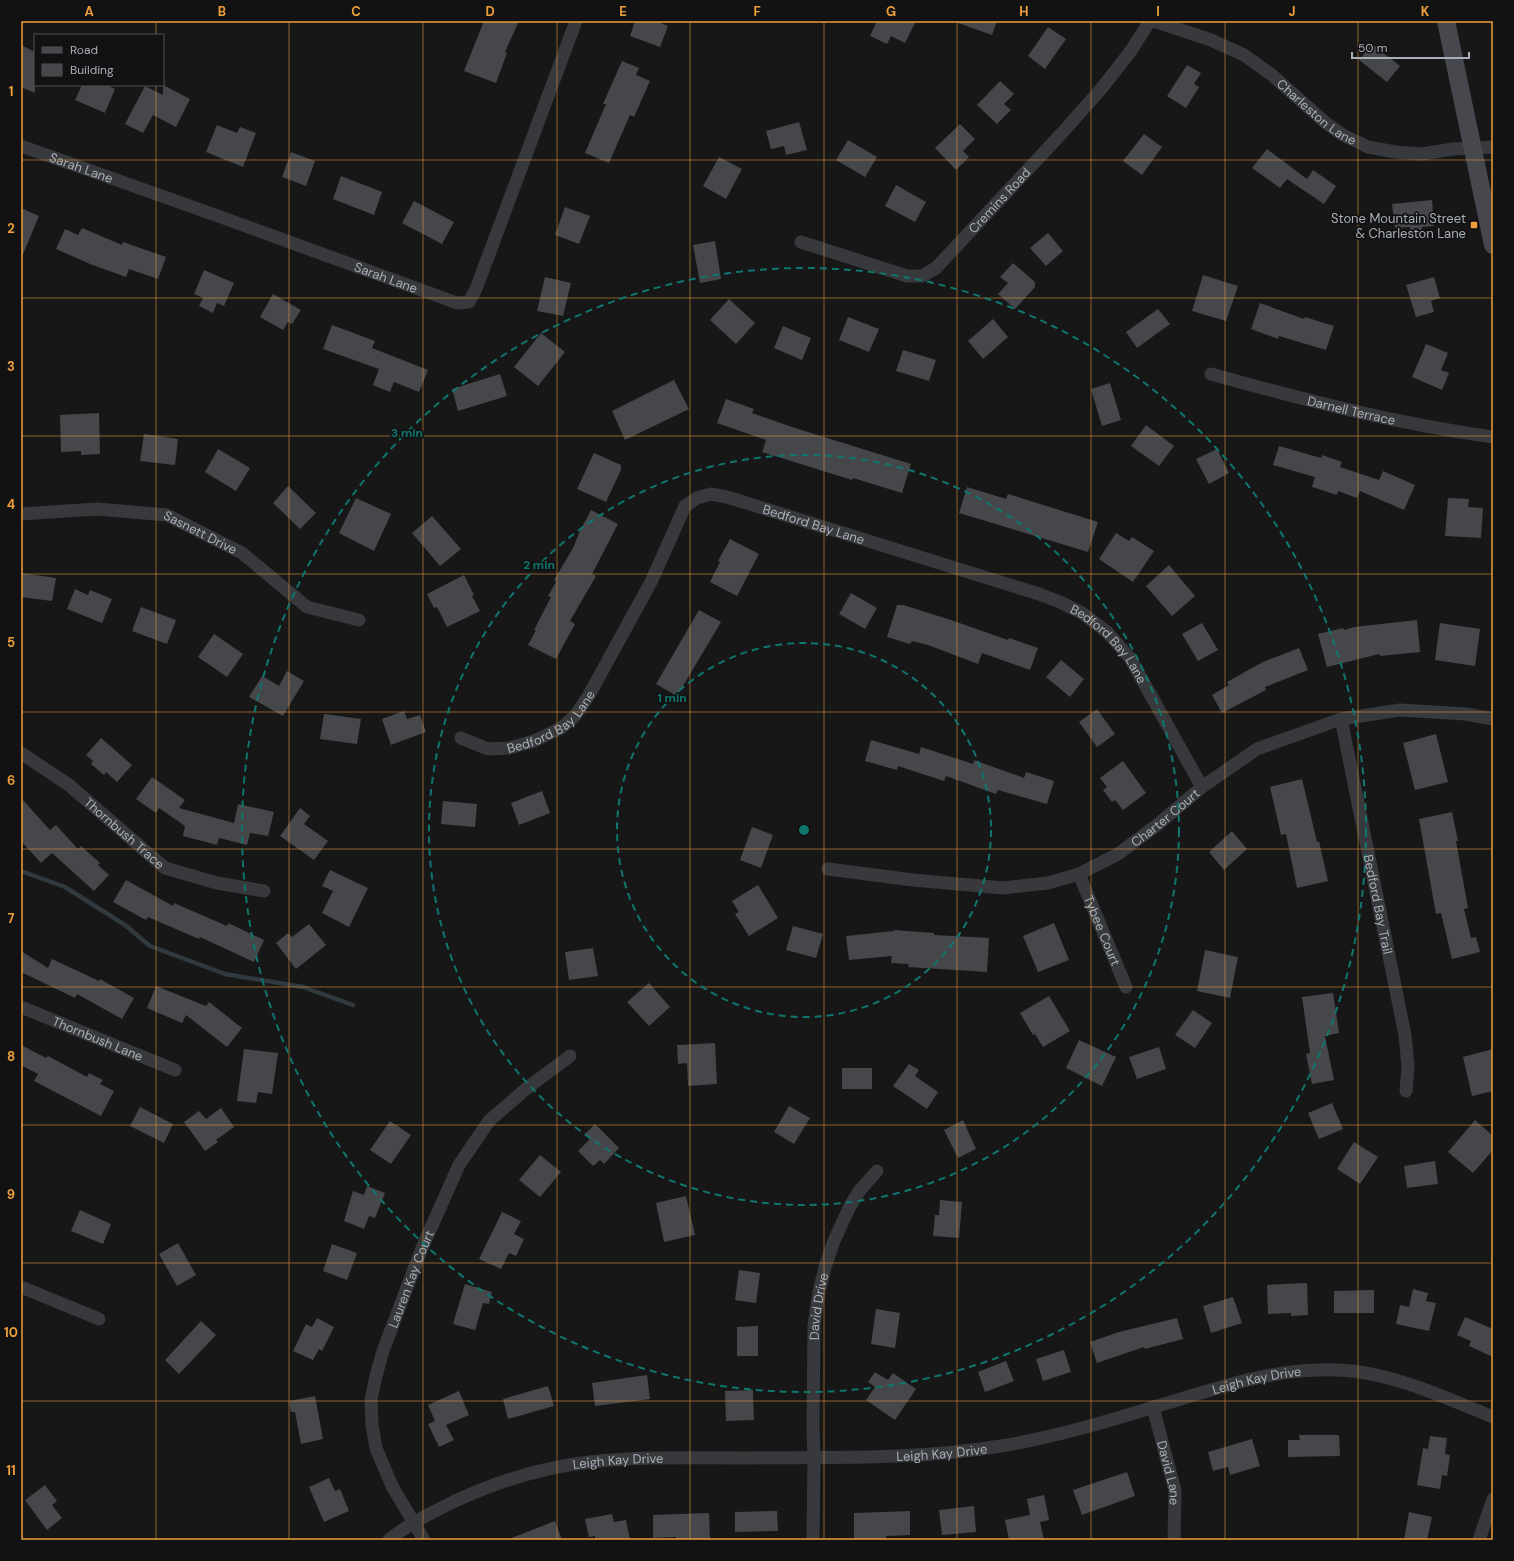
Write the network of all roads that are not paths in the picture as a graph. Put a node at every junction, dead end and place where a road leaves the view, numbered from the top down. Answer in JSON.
{"nodes":[{"id":1,"x":576,"y":21,"type":"edge"},
{"id":2,"x":1150,"y":21,"type":"edge"},
{"id":3,"x":1154,"y":21,"type":"edge"},
{"id":4,"x":1446,"y":21,"type":"edge"},
{"id":5,"x":21,"y":146,"type":"edge"},
{"id":6,"x":1493,"y":147,"type":"edge"},
{"id":7,"x":1472,"y":148,"type":"junction"},
{"id":8,"x":801,"y":242,"type":"dead end"},
{"id":9,"x":1493,"y":245,"type":"edge"},
{"id":10,"x":1211,"y":374,"type":"dead end"},
{"id":11,"x":1493,"y":437,"type":"edge"},
{"id":12,"x":21,"y":514,"type":"edge"},
{"id":13,"x":359,"y":620,"type":"dead end"},
{"id":14,"x":1493,"y":718,"type":"edge"},
{"id":15,"x":1340,"y":719,"type":"junction"},
{"id":16,"x":461,"y":738,"type":"dead end"},
{"id":17,"x":21,"y":753,"type":"edge"},
{"id":18,"x":1202,"y":787,"type":"junction"},
{"id":19,"x":828,"y":869,"type":"dead end"},
{"id":20,"x":1079,"y":874,"type":"junction"},
{"id":21,"x":264,"y":891,"type":"dead end"},
{"id":22,"x":1126,"y":987,"type":"dead end"},
{"id":23,"x":21,"y":1006,"type":"edge"},
{"id":24,"x":570,"y":1056,"type":"dead end"},
{"id":25,"x":175,"y":1070,"type":"dead end"},
{"id":26,"x":1406,"y":1091,"type":"dead end"},
{"id":27,"x":877,"y":1171,"type":"dead end"},
{"id":28,"x":21,"y":1288,"type":"edge"},
{"id":29,"x":99,"y":1319,"type":"dead end"},
{"id":30,"x":1153,"y":1407,"type":"junction"},
{"id":31,"x":1493,"y":1417,"type":"edge"},
{"id":32,"x":814,"y":1457,"type":"junction"},
{"id":33,"x":1493,"y":1499,"type":"edge"},
{"id":34,"x":414,"y":1524,"type":"junction"},
{"id":35,"x":389,"y":1540,"type":"edge"},
{"id":36,"x":424,"y":1540,"type":"edge"},
{"id":37,"x":813,"y":1540,"type":"edge"},
{"id":38,"x":1174,"y":1540,"type":"edge"},
{"id":39,"x":1479,"y":1540,"type":"edge"}],
"edges":[{"from":1,"to":5,"type":"street","name":"Sarah Lane"},
{"from":2,"to":8,"type":"street","name":"Cremins Road"},
{"from":3,"to":7,"type":"street","name":"Charleston Lane"},
{"from":4,"to":7,"type":"main road"},
{"from":6,"to":7,"type":"street","name":"Charleston Lane"},
{"from":7,"to":9,"type":"main road"},
{"from":10,"to":11,"type":"street","name":"Darnell Terrace"},
{"from":12,"to":13,"type":"street","name":"Sasnett Drive"},
{"from":14,"to":15,"type":"street","name":"Charter Court"},
{"from":15,"to":18,"type":"street","name":"Charter Court"},
{"from":15,"to":26,"type":"street","name":"Bedford Bay Trail"},
{"from":16,"to":18,"type":"street","name":"Bedford Bay Lane"},
{"from":17,"to":21,"type":"street","name":"Thornbush Trace"},
{"from":18,"to":20,"type":"street","name":"Charter Court"},
{"from":19,"to":20,"type":"street","name":"Charter Court"},
{"from":20,"to":22,"type":"street","name":"Tybee Court"},
{"from":23,"to":25,"type":"street","name":"Thornbush Lane"},
{"from":24,"to":34,"type":"street","name":"Lauren Kay Court"},
{"from":27,"to":32,"type":"street","name":"David Drive"},
{"from":28,"to":29,"type":"street"},
{"from":30,"to":31,"type":"street","name":"Leigh Kay Drive"},
{"from":30,"to":32,"type":"street","name":"Leigh Kay Drive"},
{"from":30,"to":38,"type":"street","name":"David Lane"},
{"from":32,"to":34,"type":"street","name":"Leigh Kay Drive"},
{"from":32,"to":37,"type":"street","name":"David Drive"},
{"from":33,"to":39,"type":"street"},
{"from":34,"to":35,"type":"street","name":"Leigh Kay Drive"},
{"from":34,"to":36,"type":"street","name":"Lauren Kay Court"}]}
